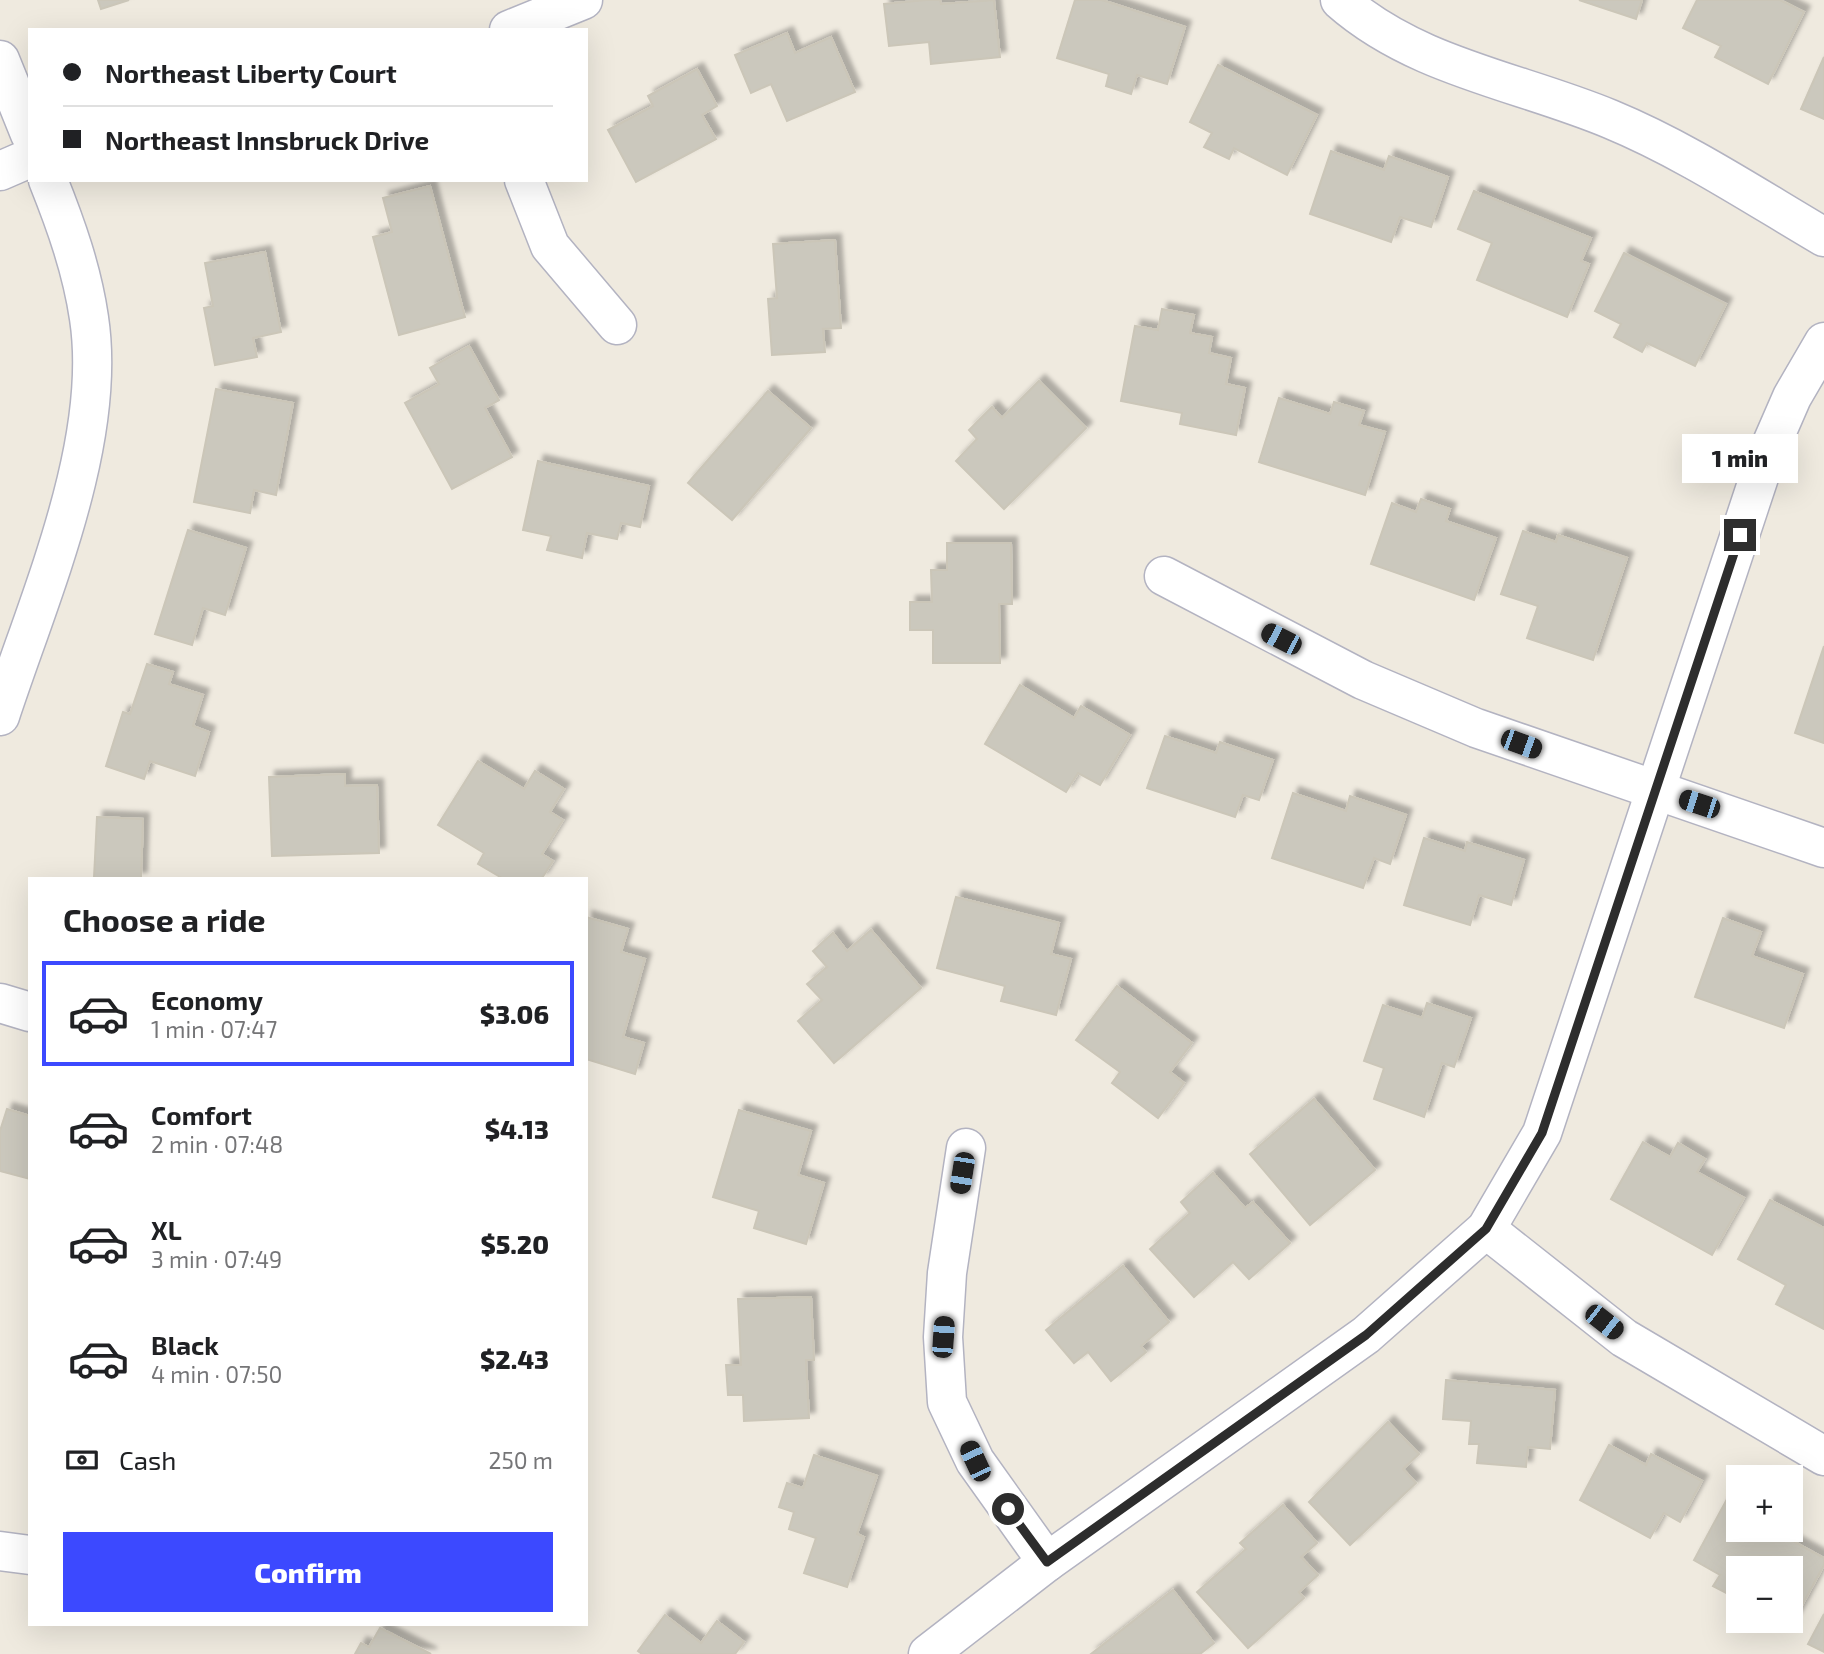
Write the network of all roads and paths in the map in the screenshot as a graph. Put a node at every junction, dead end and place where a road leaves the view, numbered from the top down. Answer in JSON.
{"nodes":[{"id":1,"x":583,"y":0,"type":"edge"},
{"id":2,"x":1340,"y":0,"type":"edge"},
{"id":3,"x":514,"y":28,"type":"edge"},
{"id":4,"x":0,"y":60,"type":"edge"},
{"id":5,"x":28,"y":129,"type":"edge"},
{"id":6,"x":28,"y":159,"type":"edge"},
{"id":7,"x":0,"y":171,"type":"edge"},
{"id":8,"x":49,"y":182,"type":"edge"},
{"id":9,"x":525,"y":182,"type":"edge"},
{"id":10,"x":1824,"y":237,"type":"edge"},
{"id":11,"x":618,"y":324,"type":"dead end"},
{"id":12,"x":1824,"y":342,"type":"edge"},
{"id":13,"x":1164,"y":576,"type":"dead end"},
{"id":14,"x":0,"y":716,"type":"edge"},
{"id":15,"x":1657,"y":790,"type":"junction"},
{"id":16,"x":1824,"y":848,"type":"edge"},
{"id":17,"x":0,"y":1003,"type":"edge"},
{"id":18,"x":28,"y":1011,"type":"edge"},
{"id":19,"x":967,"y":1148,"type":"dead end"},
{"id":20,"x":1486,"y":1229,"type":"junction"},
{"id":21,"x":1824,"y":1456,"type":"edge"},
{"id":22,"x":0,"y":1551,"type":"edge"},
{"id":23,"x":28,"y":1555,"type":"edge"},
{"id":24,"x":1047,"y":1562,"type":"junction"},
{"id":25,"x":928,"y":1654,"type":"edge"}],
"edges":[{"from":1,"to":3,"type":"street"},
{"from":2,"to":10,"type":"street"},
{"from":4,"to":5,"type":"street"},
{"from":6,"to":7,"type":"street"},
{"from":8,"to":14,"type":"street"},
{"from":9,"to":11,"type":"street"},
{"from":12,"to":15,"type":"street"},
{"from":13,"to":15,"type":"street"},
{"from":15,"to":16,"type":"street"},
{"from":15,"to":20,"type":"street"},
{"from":17,"to":18,"type":"street"},
{"from":19,"to":24,"type":"street"},
{"from":20,"to":21,"type":"street"},
{"from":20,"to":24,"type":"street"},
{"from":22,"to":23,"type":"street"},
{"from":24,"to":25,"type":"street"}]}
